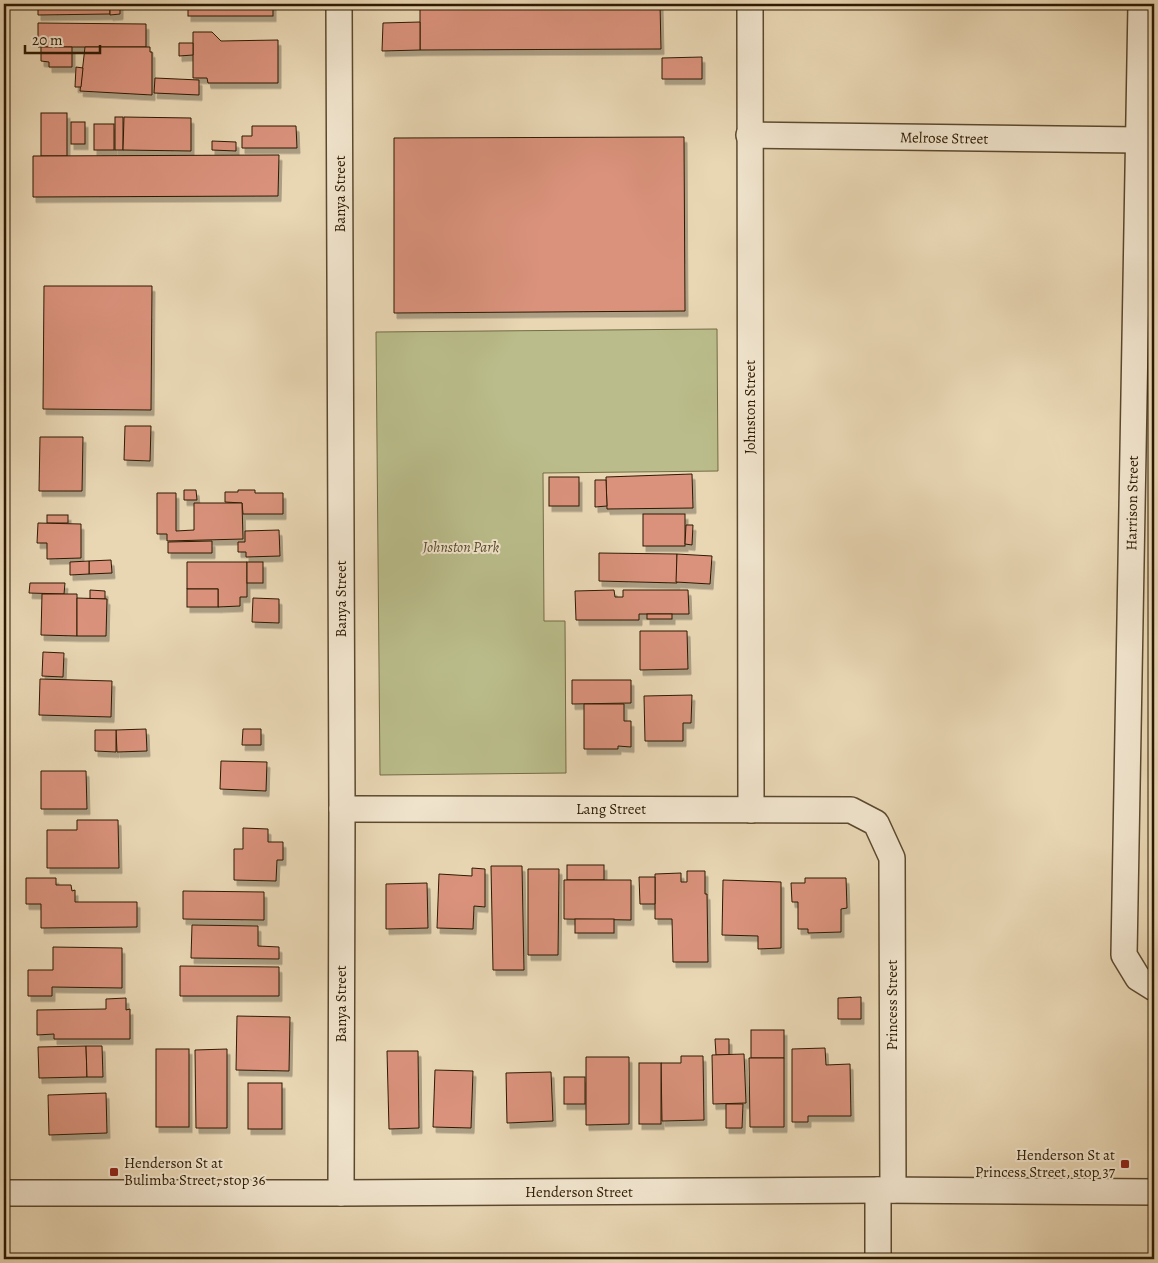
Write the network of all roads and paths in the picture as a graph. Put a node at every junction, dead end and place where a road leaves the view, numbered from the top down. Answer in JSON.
{"nodes":[{"id":1,"x":339,"y":4,"type":"edge"},
{"id":2,"x":750,"y":4,"type":"edge"},
{"id":3,"x":1141,"y":4,"type":"edge"},
{"id":4,"x":1147,"y":35,"type":"edge"},
{"id":5,"x":749,"y":135,"type":"junction"},
{"id":6,"x":1138,"y":140,"type":"junction"},
{"id":7,"x":342,"y":809,"type":"junction"},
{"id":8,"x":751,"y":810,"type":"junction"},
{"id":9,"x":876,"y":823,"type":"joint"},
{"id":10,"x":1154,"y":988,"type":"edge"},
{"id":11,"x":885,"y":1190,"type":"junction"},
{"id":12,"x":1154,"y":1192,"type":"edge"},
{"id":13,"x":4,"y":1193,"type":"edge"},
{"id":14,"x":341,"y":1194,"type":"junction"},
{"id":15,"x":878,"y":1259,"type":"edge"}],
"edges":[{"from":1,"to":7,"type":"street","name":"Banya Street"},
{"from":2,"to":5,"type":"street","name":"Johnston Street"},
{"from":3,"to":4,"type":"street","name":"Harrison Street"},
{"from":4,"to":6,"type":"street","name":"Harrison Street"},
{"from":5,"to":6,"type":"street","name":"Melrose Street"},
{"from":5,"to":8,"type":"street","name":"Johnston Street"},
{"from":6,"to":10,"type":"street","name":"Harrison Street"},
{"from":7,"to":8,"type":"street","name":"Lang Street"},
{"from":7,"to":14,"type":"street","name":"Banya Street"},
{"from":8,"to":9,"type":"street","name":"Lang Street"},
{"from":9,"to":11,"type":"street","name":"Princess Street"},
{"from":11,"to":12,"type":"street","name":"Henderson Street"},
{"from":11,"to":14,"type":"street","name":"Henderson Street"},
{"from":11,"to":15,"type":"street","name":"Princess Street"},
{"from":13,"to":14,"type":"street","name":"Henderson Street"}]}
